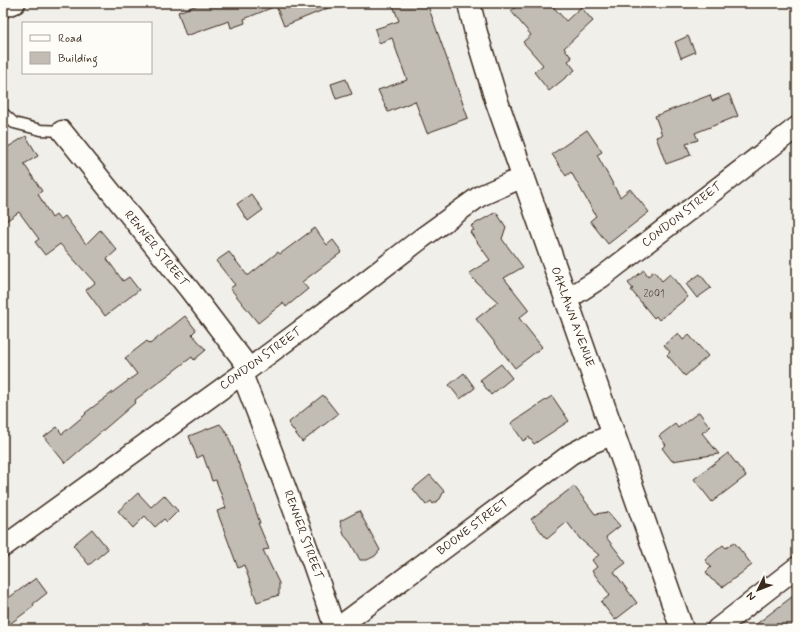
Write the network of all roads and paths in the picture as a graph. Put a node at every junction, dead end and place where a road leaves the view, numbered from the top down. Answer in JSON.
{"nodes":[{"id":1,"x":15,"y":3,"type":"edge"},
{"id":2,"x":469,"y":3,"type":"edge"},
{"id":3,"x":3,"y":7,"type":"edge"},
{"id":4,"x":3,"y":113,"type":"edge"},
{"id":5,"x":797,"y":127,"type":"edge"},
{"id":6,"x":62,"y":131,"type":"joint"},
{"id":7,"x":523,"y":177,"type":"junction"},
{"id":8,"x":566,"y":300,"type":"junction"},
{"id":9,"x":245,"y":371,"type":"junction"},
{"id":10,"x":614,"y":434,"type":"junction"},
{"id":11,"x":3,"y":547,"type":"edge"},
{"id":12,"x":797,"y":567,"type":"edge"},
{"id":13,"x":336,"y":629,"type":"edge"},
{"id":14,"x":682,"y":629,"type":"edge"},
{"id":15,"x":717,"y":629,"type":"edge"}],
"edges":[{"from":1,"to":3,"type":"street"},
{"from":2,"to":7,"type":"street","name":"OAKLAWN AVENUE"},
{"from":4,"to":6,"type":"lane"},
{"from":5,"to":8,"type":"street","name":"CONDON STREET"},
{"from":6,"to":9,"type":"street","name":"RENNER STREET"},
{"from":7,"to":8,"type":"street","name":"OAKLAWN AVENUE"},
{"from":7,"to":9,"type":"street","name":"CONDON STREET"},
{"from":8,"to":10,"type":"street","name":"OAKLAWN AVENUE"},
{"from":9,"to":11,"type":"street","name":"CONDON STREET"},
{"from":9,"to":13,"type":"street","name":"RENNER STREET"},
{"from":10,"to":13,"type":"street","name":"BOONE STREET"},
{"from":10,"to":14,"type":"street","name":"OAKLAWN AVENUE"},
{"from":12,"to":15,"type":"street"}]}
